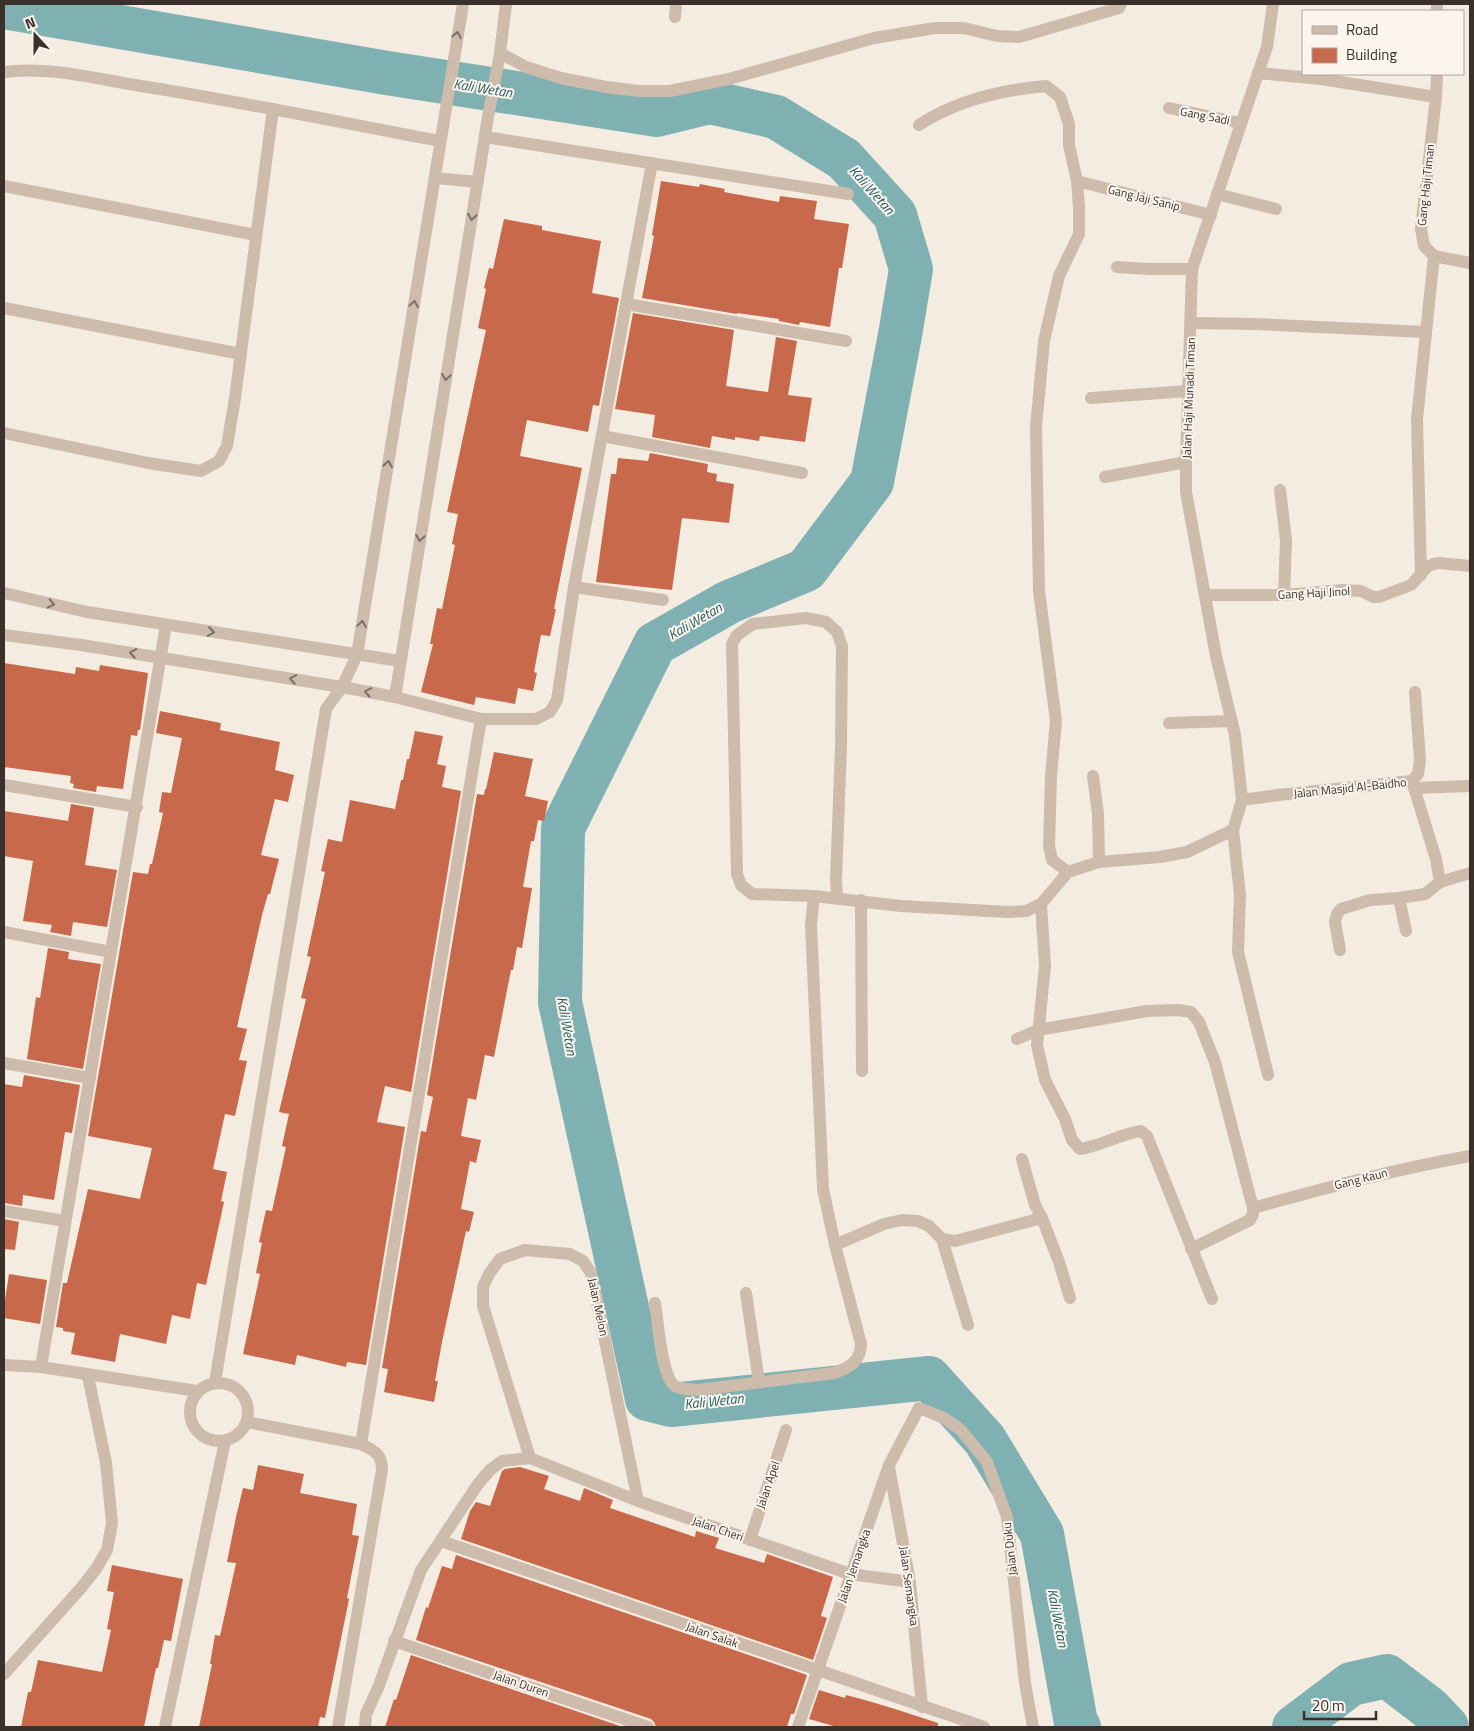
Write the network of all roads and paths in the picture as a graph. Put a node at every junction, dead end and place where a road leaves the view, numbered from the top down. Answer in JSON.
{"nodes":[{"id":1,"x":463,"y":4,"type":"edge"},
{"id":2,"x":506,"y":4,"type":"edge"},
{"id":3,"x":1121,"y":4,"type":"edge"},
{"id":4,"x":1273,"y":4,"type":"edge"},
{"id":5,"x":500,"y":53,"type":"junction"},
{"id":6,"x":4,"y":72,"type":"edge"},
{"id":7,"x":1258,"y":73,"type":"junction"},
{"id":8,"x":1436,"y":75,"type":"edge"},
{"id":9,"x":1436,"y":97,"type":"junction"},
{"id":10,"x":1169,"y":108,"type":"dead end"},
{"id":11,"x":273,"y":109,"type":"junction"},
{"id":12,"x":1241,"y":123,"type":"junction"},
{"id":13,"x":919,"y":125,"type":"dead end"},
{"id":14,"x":485,"y":137,"type":"junction"},
{"id":15,"x":440,"y":141,"type":"junction"},
{"id":16,"x":652,"y":163,"type":"junction"},
{"id":17,"x":435,"y":178,"type":"junction"},
{"id":18,"x":1077,"y":181,"type":"junction"},
{"id":19,"x":478,"y":182,"type":"junction"},
{"id":20,"x":4,"y":186,"type":"edge"},
{"id":21,"x":848,"y":194,"type":"dead end"},
{"id":22,"x":1217,"y":194,"type":"junction"},
{"id":23,"x":1276,"y":209,"type":"dead end"},
{"id":24,"x":1210,"y":215,"type":"junction"},
{"id":25,"x":256,"y":235,"type":"junction"},
{"id":26,"x":1434,"y":256,"type":"junction"},
{"id":27,"x":1470,"y":263,"type":"edge"},
{"id":28,"x":1117,"y":267,"type":"dead end"},
{"id":29,"x":1192,"y":269,"type":"junction"},
{"id":30,"x":626,"y":304,"type":"junction"},
{"id":31,"x":4,"y":308,"type":"edge"},
{"id":32,"x":1191,"y":323,"type":"junction"},
{"id":33,"x":1426,"y":332,"type":"junction"},
{"id":34,"x":846,"y":341,"type":"dead end"},
{"id":35,"x":241,"y":354,"type":"junction"},
{"id":36,"x":1188,"y":391,"type":"junction"},
{"id":37,"x":1091,"y":398,"type":"dead end"},
{"id":38,"x":4,"y":433,"type":"edge"},
{"id":39,"x":602,"y":436,"type":"junction"},
{"id":40,"x":1186,"y":462,"type":"junction"},
{"id":41,"x":802,"y":473,"type":"dead end"},
{"id":42,"x":1105,"y":477,"type":"dead end"},
{"id":43,"x":1280,"y":490,"type":"dead end"},
{"id":44,"x":1470,"y":566,"type":"edge"},
{"id":45,"x":1420,"y":575,"type":"junction"},
{"id":46,"x":574,"y":586,"type":"junction"},
{"id":47,"x":4,"y":593,"type":"edge"},
{"id":48,"x":1205,"y":595,"type":"junction"},
{"id":49,"x":1284,"y":595,"type":"junction"},
{"id":50,"x":663,"y":600,"type":"dead end"},
{"id":51,"x":166,"y":625,"type":"junction"},
{"id":52,"x":4,"y":635,"type":"edge"},
{"id":53,"x":357,"y":655,"type":"junction"},
{"id":54,"x":160,"y":657,"type":"junction"},
{"id":55,"x":400,"y":661,"type":"junction"},
{"id":56,"x":342,"y":687,"type":"junction"},
{"id":57,"x":1415,"y":692,"type":"dead end"},
{"id":58,"x":395,"y":697,"type":"junction"},
{"id":59,"x":482,"y":719,"type":"junction"},
{"id":60,"x":1232,"y":721,"type":"junction"},
{"id":61,"x":1169,"y":723,"type":"dead end"},
{"id":62,"x":1093,"y":776,"type":"dead end"},
{"id":63,"x":4,"y":785,"type":"edge"},
{"id":64,"x":1413,"y":785,"type":"junction"},
{"id":65,"x":1470,"y":786,"type":"edge"},
{"id":66,"x":1242,"y":800,"type":"junction"},
{"id":67,"x":136,"y":807,"type":"junction"},
{"id":68,"x":1233,"y":830,"type":"junction"},
{"id":69,"x":1099,"y":862,"type":"junction"},
{"id":70,"x":1068,"y":872,"type":"junction"},
{"id":71,"x":1470,"y":873,"type":"edge"},
{"id":72,"x":1440,"y":882,"type":"junction"},
{"id":73,"x":814,"y":896,"type":"junction"},
{"id":74,"x":837,"y":898,"type":"junction"},
{"id":75,"x":1399,"y":898,"type":"junction"},
{"id":76,"x":861,"y":900,"type":"junction"},
{"id":77,"x":1041,"y":904,"type":"junction"},
{"id":78,"x":1406,"y":931,"type":"dead end"},
{"id":79,"x":4,"y":932,"type":"edge"},
{"id":80,"x":1340,"y":950,"type":"dead end"},
{"id":81,"x":111,"y":952,"type":"junction"},
{"id":82,"x":1038,"y":1030,"type":"junction"},
{"id":83,"x":1017,"y":1039,"type":"dead end"},
{"id":84,"x":4,"y":1064,"type":"edge"},
{"id":85,"x":862,"y":1070,"type":"dead end"},
{"id":86,"x":1268,"y":1075,"type":"dead end"},
{"id":87,"x":90,"y":1078,"type":"junction"},
{"id":88,"x":1470,"y":1156,"type":"edge"},
{"id":89,"x":1022,"y":1159,"type":"dead end"},
{"id":90,"x":1253,"y":1208,"type":"junction"},
{"id":91,"x":4,"y":1211,"type":"edge"},
{"id":92,"x":1042,"y":1218,"type":"junction"},
{"id":93,"x":66,"y":1221,"type":"junction"},
{"id":94,"x":942,"y":1239,"type":"junction"},
{"id":95,"x":835,"y":1246,"type":"junction"},
{"id":96,"x":1191,"y":1249,"type":"junction"},
{"id":97,"x":746,"y":1293,"type":"dead end"},
{"id":98,"x":1070,"y":1298,"type":"dead end"},
{"id":99,"x":1212,"y":1299,"type":"dead end"},
{"id":100,"x":655,"y":1302,"type":"dead end"},
{"id":101,"x":968,"y":1325,"type":"dead end"},
{"id":102,"x":4,"y":1366,"type":"edge"},
{"id":103,"x":41,"y":1367,"type":"junction"},
{"id":104,"x":88,"y":1376,"type":"junction"},
{"id":105,"x":216,"y":1382,"type":"junction"},
{"id":106,"x":759,"y":1382,"type":"junction"},
{"id":107,"x":197,"y":1391,"type":"junction"},
{"id":108,"x":919,"y":1408,"type":"joint"},
{"id":109,"x":247,"y":1422,"type":"junction"},
{"id":110,"x":786,"y":1430,"type":"dead end"},
{"id":111,"x":225,"y":1441,"type":"junction"},
{"id":112,"x":361,"y":1444,"type":"junction"},
{"id":113,"x":530,"y":1458,"type":"junction"},
{"id":114,"x":889,"y":1465,"type":"junction"},
{"id":115,"x":638,"y":1501,"type":"junction"},
{"id":116,"x":750,"y":1540,"type":"junction"},
{"id":117,"x":440,"y":1541,"type":"junction"},
{"id":118,"x":850,"y":1574,"type":"junction"},
{"id":119,"x":910,"y":1582,"type":"junction"},
{"id":120,"x":394,"y":1641,"type":"junction"},
{"id":121,"x":818,"y":1671,"type":"junction"},
{"id":122,"x":4,"y":1674,"type":"edge"},
{"id":123,"x":922,"y":1707,"type":"junction"},
{"id":124,"x":165,"y":1727,"type":"edge"},
{"id":125,"x":338,"y":1727,"type":"edge"},
{"id":126,"x":365,"y":1727,"type":"edge"},
{"id":127,"x":648,"y":1727,"type":"edge"},
{"id":128,"x":798,"y":1727,"type":"edge"},
{"id":129,"x":984,"y":1727,"type":"edge"},
{"id":130,"x":1033,"y":1727,"type":"edge"}],
"edges":[{"from":15,"to":1,"type":"street","one_way":true},
{"from":2,"to":5,"type":"street"},
{"from":3,"to":5,"type":"street"},
{"from":4,"to":7,"type":"street","name":"Jalan Haji Munadi Timan"},
{"from":5,"to":14,"type":"street"},
{"from":6,"to":11,"type":"street"},
{"from":7,"to":9,"type":"street"},
{"from":7,"to":12,"type":"street","name":"Jalan Haji Munadi Timan"},
{"from":8,"to":9,"type":"street","name":"Gang Haji Timan"},
{"from":9,"to":26,"type":"street","name":"Gang Haji Timan"},
{"from":10,"to":12,"type":"street","name":"Gang Sadi"},
{"from":11,"to":15,"type":"street"},
{"from":11,"to":25,"type":"street"},
{"from":12,"to":22,"type":"street","name":"Jalan Haji Munadi Timan"},
{"from":13,"to":18,"type":"street"},
{"from":14,"to":16,"type":"street"},
{"from":14,"to":19,"type":"street"},
{"from":15,"to":17,"type":"street"},
{"from":16,"to":21,"type":"street"},
{"from":16,"to":30,"type":"street"},
{"from":17,"to":19,"type":"street"},
{"from":53,"to":17,"type":"street","one_way":true},
{"from":18,"to":24,"type":"street","name":"Gang Jaji Sanip"},
{"from":18,"to":70,"type":"street"},
{"from":19,"to":55,"type":"street","one_way":true},
{"from":20,"to":25,"type":"street"},
{"from":22,"to":23,"type":"street"},
{"from":22,"to":24,"type":"street","name":"Jalan Haji Munadi Timan"},
{"from":24,"to":29,"type":"street","name":"Jalan Haji Munadi Timan"},
{"from":25,"to":35,"type":"street"},
{"from":26,"to":27,"type":"street"},
{"from":26,"to":33,"type":"street"},
{"from":28,"to":29,"type":"street"},
{"from":29,"to":32,"type":"street","name":"Jalan Haji Munadi Timan"},
{"from":30,"to":34,"type":"street"},
{"from":30,"to":39,"type":"street"},
{"from":31,"to":35,"type":"street"},
{"from":32,"to":33,"type":"street"},
{"from":32,"to":36,"type":"street","name":"Jalan Haji Munadi Timan"},
{"from":33,"to":45,"type":"street"},
{"from":35,"to":38,"type":"street"},
{"from":36,"to":37,"type":"street"},
{"from":36,"to":40,"type":"street","name":"Jalan Haji Munadi Timan"},
{"from":39,"to":41,"type":"street"},
{"from":39,"to":46,"type":"street"},
{"from":40,"to":42,"type":"street"},
{"from":40,"to":48,"type":"street","name":"Jalan Haji Munadi Timan"},
{"from":43,"to":49,"type":"street"},
{"from":44,"to":45,"type":"street","name":"Gang Haji Jinol"},
{"from":45,"to":49,"type":"street","name":"Gang Haji Jinol"},
{"from":46,"to":50,"type":"street"},
{"from":46,"to":59,"type":"street"},
{"from":47,"to":51,"type":"street","one_way":true},
{"from":48,"to":49,"type":"street","name":"Gang Haji Jinol"},
{"from":48,"to":60,"type":"street","name":"Jalan Haji Munadi Timan"},
{"from":51,"to":53,"type":"street","one_way":true},
{"from":51,"to":54,"type":"street"},
{"from":54,"to":52,"type":"street","one_way":true},
{"from":53,"to":55,"type":"street"},
{"from":53,"to":56,"type":"street"},
{"from":56,"to":54,"type":"street","one_way":true},
{"from":54,"to":67,"type":"street"},
{"from":55,"to":58,"type":"street"},
{"from":58,"to":56,"type":"street","one_way":true},
{"from":56,"to":105,"type":"street"},
{"from":57,"to":64,"type":"street"},
{"from":58,"to":59,"type":"street"},
{"from":59,"to":112,"type":"street"},
{"from":60,"to":61,"type":"street"},
{"from":60,"to":66,"type":"street","name":"Jalan Haji Munadi Timan"},
{"from":62,"to":69,"type":"street"},
{"from":63,"to":67,"type":"street"},
{"from":64,"to":65,"type":"street"},
{"from":64,"to":66,"type":"street","name":"Jalan Masjid Al-Baidho"},
{"from":64,"to":72,"type":"street","name":"Jalan Masjid Al-Baidho"},
{"from":66,"to":68,"type":"street"},
{"from":67,"to":81,"type":"street"},
{"from":68,"to":69,"type":"street"},
{"from":68,"to":86,"type":"street"},
{"from":69,"to":70,"type":"street"},
{"from":70,"to":77,"type":"street"},
{"from":71,"to":72,"type":"street"},
{"from":72,"to":75,"type":"street"},
{"from":73,"to":74,"type":"street"},
{"from":73,"to":74,"type":"street"},
{"from":73,"to":95,"type":"street"},
{"from":74,"to":76,"type":"street"},
{"from":75,"to":78,"type":"street"},
{"from":75,"to":80,"type":"street"},
{"from":76,"to":77,"type":"street"},
{"from":76,"to":85,"type":"street"},
{"from":77,"to":82,"type":"street"},
{"from":79,"to":81,"type":"street"},
{"from":81,"to":87,"type":"street"},
{"from":82,"to":83,"type":"street"},
{"from":82,"to":90,"type":"street"},
{"from":82,"to":96,"type":"street"},
{"from":84,"to":87,"type":"street"},
{"from":87,"to":93,"type":"street"},
{"from":88,"to":90,"type":"street","name":"Gang Kaun"},
{"from":89,"to":92,"type":"street"},
{"from":90,"to":96,"type":"street"},
{"from":91,"to":93,"type":"street"},
{"from":92,"to":94,"type":"street"},
{"from":92,"to":98,"type":"street"},
{"from":93,"to":103,"type":"street"},
{"from":94,"to":95,"type":"street"},
{"from":94,"to":101,"type":"street"},
{"from":95,"to":106,"type":"street"},
{"from":96,"to":99,"type":"street"},
{"from":97,"to":106,"type":"street"},
{"from":100,"to":106,"type":"street"},
{"from":102,"to":103,"type":"street"},
{"from":103,"to":104,"type":"street"},
{"from":104,"to":107,"type":"street"},
{"from":104,"to":122,"type":"street"},
{"from":105,"to":107,"type":"street"},
{"from":105,"to":109,"type":"street"},
{"from":107,"to":111,"type":"street"},
{"from":108,"to":114,"type":"street","name":"Jalan Jemangka"},
{"from":108,"to":130,"type":"street","name":"Jalan Duku"},
{"from":109,"to":111,"type":"street"},
{"from":109,"to":112,"type":"street"},
{"from":110,"to":116,"type":"street","name":"Jalan Apel"},
{"from":111,"to":124,"type":"street"},
{"from":112,"to":125,"type":"street"},
{"from":113,"to":115,"type":"street","name":"Jalan Cheri"},
{"from":113,"to":115,"type":"street","name":"Jalan Melon"},
{"from":113,"to":117,"type":"street"},
{"from":114,"to":118,"type":"street","name":"Jalan Jemangka"},
{"from":114,"to":119,"type":"street","name":"Jalan Semangka"},
{"from":115,"to":116,"type":"street","name":"Jalan Cheri"},
{"from":116,"to":118,"type":"street","name":"Jalan Cheri"},
{"from":117,"to":120,"type":"street"},
{"from":117,"to":121,"type":"street","name":"Jalan Salak"},
{"from":118,"to":119,"type":"street","name":"Jalan Cheri"},
{"from":118,"to":121,"type":"street","name":"Jalan Jemangka"},
{"from":119,"to":123,"type":"street","name":"Jalan Semangka"},
{"from":120,"to":126,"type":"street"},
{"from":120,"to":127,"type":"street","name":"Jalan Duren"},
{"from":121,"to":123,"type":"street","name":"Jalan Salak"},
{"from":121,"to":128,"type":"street","name":"Jalan Jemangka"},
{"from":123,"to":129,"type":"street","name":"Jalan Salak"}]}
